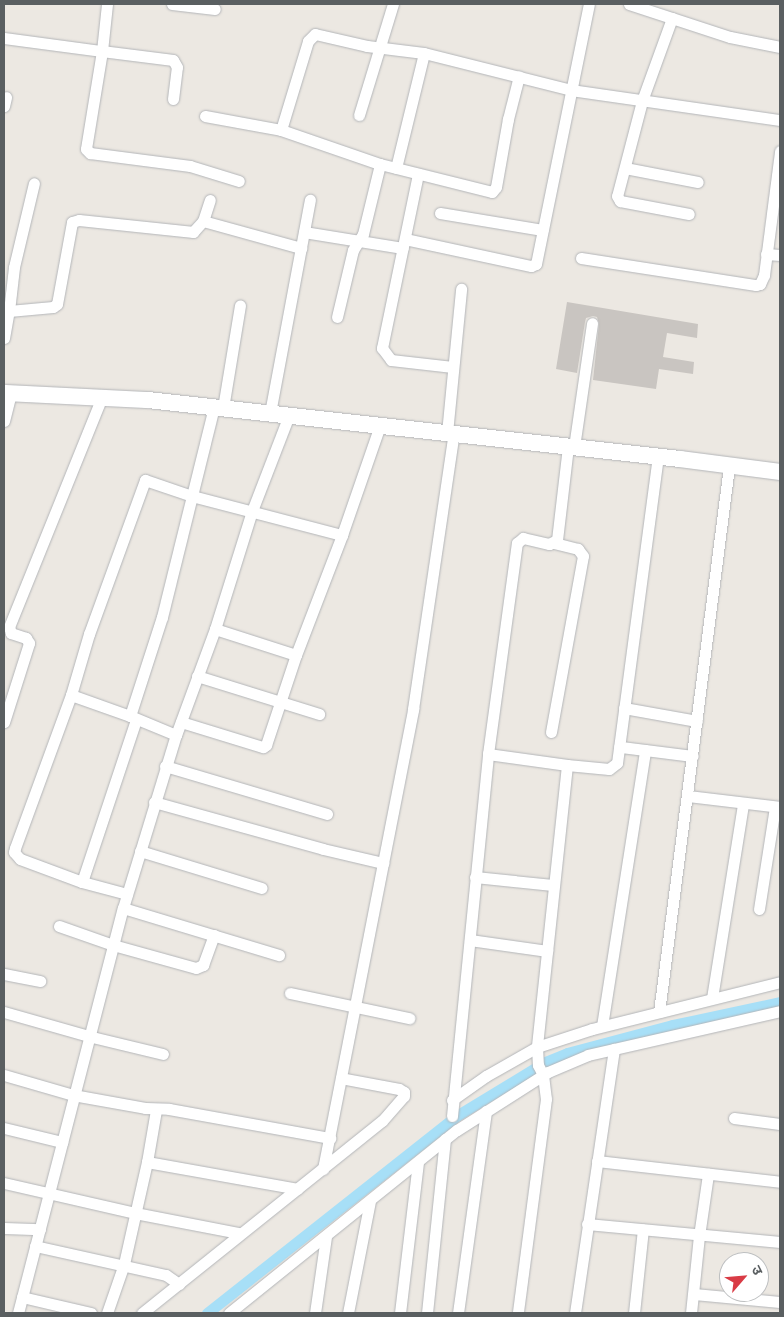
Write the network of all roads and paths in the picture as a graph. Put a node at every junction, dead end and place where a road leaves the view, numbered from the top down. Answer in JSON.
{"nodes":[{"id":1,"x":107,"y":4,"type":"edge"},
{"id":2,"x":172,"y":4,"type":"edge"},
{"id":3,"x":393,"y":4,"type":"edge"},
{"id":4,"x":589,"y":4,"type":"edge"},
{"id":5,"x":629,"y":4,"type":"edge"},
{"id":6,"x":215,"y":9,"type":"dead end"},
{"id":7,"x":672,"y":18,"type":"junction"},
{"id":8,"x":4,"y":38,"type":"edge"},
{"id":9,"x":379,"y":46,"type":"junction"},
{"id":10,"x":780,"y":47,"type":"edge"},
{"id":11,"x":102,"y":52,"type":"junction"},
{"id":12,"x":424,"y":53,"type":"junction"},
{"id":13,"x":519,"y":76,"type":"junction"},
{"id":14,"x":571,"y":90,"type":"junction"},
{"id":15,"x":173,"y":100,"type":"dead end"},
{"id":16,"x":642,"y":101,"type":"junction"},
{"id":17,"x":360,"y":115,"type":"dead end"},
{"id":18,"x":205,"y":116,"type":"dead end"},
{"id":19,"x":780,"y":120,"type":"edge"},
{"id":20,"x":281,"y":130,"type":"junction"},
{"id":21,"x":780,"y":151,"type":"edge"},
{"id":22,"x":380,"y":164,"type":"junction"},
{"id":23,"x":396,"y":168,"type":"junction"},
{"id":24,"x":625,"y":168,"type":"junction"},
{"id":25,"x":418,"y":174,"type":"junction"},
{"id":26,"x":239,"y":181,"type":"dead end"},
{"id":27,"x":698,"y":182,"type":"dead end"},
{"id":28,"x":34,"y":183,"type":"dead end"},
{"id":29,"x":210,"y":200,"type":"dead end"},
{"id":30,"x":310,"y":200,"type":"dead end"},
{"id":31,"x":440,"y":213,"type":"dead end"},
{"id":32,"x":689,"y":214,"type":"dead end"},
{"id":33,"x":204,"y":221,"type":"junction"},
{"id":34,"x":543,"y":230,"type":"junction"},
{"id":35,"x":304,"y":232,"type":"junction"},
{"id":36,"x":358,"y":242,"type":"junction"},
{"id":37,"x":404,"y":243,"type":"junction"},
{"id":38,"x":301,"y":248,"type":"junction"},
{"id":39,"x":766,"y":254,"type":"junction"},
{"id":40,"x":780,"y":255,"type":"edge"},
{"id":41,"x":581,"y":258,"type":"dead end"},
{"id":42,"x":461,"y":289,"type":"dead end"},
{"id":43,"x":240,"y":305,"type":"dead end"},
{"id":44,"x":9,"y":311,"type":"junction"},
{"id":45,"x":337,"y":317,"type":"dead end"},
{"id":46,"x":592,"y":323,"type":"dead end"},
{"id":47,"x":4,"y":338,"type":"edge"},
{"id":48,"x":453,"y":367,"type":"junction"},
{"id":49,"x":8,"y":393,"type":"edge"},
{"id":50,"x":102,"y":397,"type":"junction"},
{"id":51,"x":218,"y":407,"type":"junction"},
{"id":52,"x":270,"y":413,"type":"junction"},
{"id":53,"x":289,"y":415,"type":"junction"},
{"id":54,"x":4,"y":421,"type":"edge"},
{"id":55,"x":380,"y":425,"type":"junction"},
{"id":56,"x":450,"y":433,"type":"junction"},
{"id":57,"x":571,"y":447,"type":"junction"},
{"id":58,"x":658,"y":456,"type":"junction"},
{"id":59,"x":729,"y":466,"type":"junction"},
{"id":60,"x":780,"y":472,"type":"edge"},
{"id":61,"x":192,"y":496,"type":"junction"},
{"id":62,"x":252,"y":511,"type":"junction"},
{"id":63,"x":342,"y":535,"type":"junction"},
{"id":64,"x":554,"y":543,"type":"junction"},
{"id":65,"x":215,"y":629,"type":"junction"},
{"id":66,"x":296,"y":656,"type":"junction"},
{"id":67,"x":197,"y":676,"type":"junction"},
{"id":68,"x":71,"y":695,"type":"junction"},
{"id":69,"x":280,"y":703,"type":"junction"},
{"id":70,"x":624,"y":708,"type":"junction"},
{"id":71,"x":319,"y":714,"type":"dead end"},
{"id":72,"x":133,"y":718,"type":"junction"},
{"id":73,"x":697,"y":721,"type":"junction"},
{"id":74,"x":4,"y":722,"type":"edge"},
{"id":75,"x":182,"y":722,"type":"junction"},
{"id":76,"x":551,"y":732,"type":"dead end"},
{"id":77,"x":176,"y":735,"type":"junction"},
{"id":78,"x":619,"y":747,"type":"junction"},
{"id":79,"x":645,"y":750,"type":"junction"},
{"id":80,"x":488,"y":754,"type":"junction"},
{"id":81,"x":693,"y":756,"type":"junction"},
{"id":82,"x":165,"y":766,"type":"junction"},
{"id":83,"x":567,"y":766,"type":"junction"},
{"id":84,"x":688,"y":796,"type":"junction"},
{"id":85,"x":154,"y":802,"type":"junction"},
{"id":86,"x":742,"y":804,"type":"junction"},
{"id":87,"x":778,"y":807,"type":"edge"},
{"id":88,"x":326,"y":814,"type":"dead end"},
{"id":89,"x":140,"y":851,"type":"junction"},
{"id":90,"x":383,"y":862,"type":"junction"},
{"id":91,"x":475,"y":876,"type":"junction"},
{"id":92,"x":82,"y":882,"type":"junction"},
{"id":93,"x":554,"y":886,"type":"junction"},
{"id":94,"x":262,"y":888,"type":"dead end"},
{"id":95,"x":127,"y":894,"type":"junction"},
{"id":96,"x":122,"y":908,"type":"junction"},
{"id":97,"x":758,"y":909,"type":"dead end"},
{"id":98,"x":59,"y":926,"type":"dead end"},
{"id":99,"x":214,"y":935,"type":"junction"},
{"id":100,"x":470,"y":940,"type":"junction"},
{"id":101,"x":113,"y":945,"type":"junction"},
{"id":102,"x":547,"y":951,"type":"junction"},
{"id":103,"x":279,"y":955,"type":"dead end"},
{"id":104,"x":4,"y":974,"type":"edge"},
{"id":105,"x":40,"y":981,"type":"dead end"},
{"id":106,"x":780,"y":982,"type":"edge"},
{"id":107,"x":290,"y":994,"type":"dead end"},
{"id":108,"x":712,"y":998,"type":"junction"},
{"id":109,"x":353,"y":1007,"type":"junction"},
{"id":110,"x":780,"y":1011,"type":"edge"},
{"id":111,"x":4,"y":1012,"type":"edge"},
{"id":112,"x":659,"y":1012,"type":"junction"},
{"id":113,"x":409,"y":1018,"type":"dead end"},
{"id":114,"x":602,"y":1026,"type":"junction"},
{"id":115,"x":88,"y":1036,"type":"junction"},
{"id":116,"x":537,"y":1046,"type":"junction"},
{"id":117,"x":614,"y":1049,"type":"junction"},
{"id":118,"x":163,"y":1054,"type":"dead end"},
{"id":119,"x":4,"y":1075,"type":"edge"},
{"id":120,"x":543,"y":1075,"type":"junction"},
{"id":121,"x":341,"y":1078,"type":"junction"},
{"id":122,"x":73,"y":1095,"type":"junction"},
{"id":123,"x":452,"y":1100,"type":"junction"},
{"id":124,"x":156,"y":1110,"type":"junction"},
{"id":125,"x":486,"y":1111,"type":"junction"},
{"id":126,"x":734,"y":1118,"type":"dead end"},
{"id":127,"x":455,"y":1124,"type":"junction"},
{"id":128,"x":780,"y":1124,"type":"edge"},
{"id":129,"x":4,"y":1128,"type":"edge"},
{"id":130,"x":330,"y":1138,"type":"junction"},
{"id":131,"x":445,"y":1139,"type":"junction"},
{"id":132,"x":62,"y":1142,"type":"junction"},
{"id":133,"x":597,"y":1161,"type":"junction"},
{"id":134,"x":147,"y":1162,"type":"junction"},
{"id":135,"x":418,"y":1163,"type":"junction"},
{"id":136,"x":323,"y":1169,"type":"junction"},
{"id":137,"x":708,"y":1174,"type":"junction"},
{"id":138,"x":780,"y":1182,"type":"edge"},
{"id":139,"x":4,"y":1183,"type":"edge"},
{"id":140,"x":298,"y":1189,"type":"junction"},
{"id":141,"x":48,"y":1194,"type":"junction"},
{"id":142,"x":370,"y":1202,"type":"junction"},
{"id":143,"x":135,"y":1214,"type":"junction"},
{"id":144,"x":587,"y":1224,"type":"junction"},
{"id":145,"x":4,"y":1228,"type":"edge"},
{"id":146,"x":40,"y":1229,"type":"junction"},
{"id":147,"x":643,"y":1229,"type":"junction"},
{"id":148,"x":240,"y":1233,"type":"junction"},
{"id":149,"x":699,"y":1236,"type":"junction"},
{"id":150,"x":326,"y":1237,"type":"junction"},
{"id":151,"x":780,"y":1242,"type":"edge"},
{"id":152,"x":35,"y":1246,"type":"junction"},
{"id":153,"x":124,"y":1264,"type":"junction"},
{"id":154,"x":179,"y":1284,"type":"junction"},
{"id":155,"x":694,"y":1294,"type":"junction"},
{"id":156,"x":22,"y":1297,"type":"junction"},
{"id":157,"x":780,"y":1302,"type":"edge"},
{"id":158,"x":18,"y":1313,"type":"edge"},
{"id":159,"x":91,"y":1313,"type":"edge"},
{"id":160,"x":108,"y":1313,"type":"edge"},
{"id":161,"x":142,"y":1313,"type":"edge"},
{"id":162,"x":229,"y":1313,"type":"edge"},
{"id":163,"x":315,"y":1313,"type":"edge"},
{"id":164,"x":348,"y":1313,"type":"edge"},
{"id":165,"x":400,"y":1313,"type":"edge"},
{"id":166,"x":427,"y":1313,"type":"edge"},
{"id":167,"x":458,"y":1313,"type":"edge"},
{"id":168,"x":518,"y":1313,"type":"edge"},
{"id":169,"x":575,"y":1313,"type":"edge"},
{"id":170,"x":634,"y":1313,"type":"edge"},
{"id":171,"x":691,"y":1313,"type":"edge"}],
"edges":[{"from":1,"to":11,"type":"street"},
{"from":2,"to":6,"type":"street"},
{"from":3,"to":9,"type":"street"},
{"from":4,"to":14,"type":"street"},
{"from":5,"to":7,"type":"street"},
{"from":7,"to":10,"type":"street"},
{"from":7,"to":16,"type":"street"},
{"from":8,"to":11,"type":"street"},
{"from":9,"to":12,"type":"street"},
{"from":9,"to":17,"type":"street"},
{"from":9,"to":20,"type":"street"},
{"from":11,"to":15,"type":"street"},
{"from":11,"to":26,"type":"street"},
{"from":12,"to":13,"type":"street"},
{"from":12,"to":23,"type":"street"},
{"from":13,"to":14,"type":"street"},
{"from":13,"to":25,"type":"street"},
{"from":14,"to":16,"type":"street"},
{"from":14,"to":34,"type":"street"},
{"from":16,"to":19,"type":"street"},
{"from":16,"to":24,"type":"street"},
{"from":18,"to":20,"type":"street"},
{"from":20,"to":22,"type":"street"},
{"from":21,"to":39,"type":"street"},
{"from":22,"to":23,"type":"street"},
{"from":22,"to":36,"type":"street"},
{"from":23,"to":25,"type":"street"},
{"from":24,"to":27,"type":"street"},
{"from":24,"to":32,"type":"street"},
{"from":25,"to":37,"type":"street"},
{"from":28,"to":44,"type":"street"},
{"from":29,"to":33,"type":"street"},
{"from":30,"to":35,"type":"street"},
{"from":31,"to":34,"type":"street"},
{"from":33,"to":38,"type":"street"},
{"from":33,"to":44,"type":"street"},
{"from":34,"to":37,"type":"street"},
{"from":35,"to":36,"type":"street"},
{"from":35,"to":38,"type":"street"},
{"from":36,"to":37,"type":"street"},
{"from":36,"to":45,"type":"street"},
{"from":37,"to":48,"type":"street"},
{"from":38,"to":52,"type":"street"},
{"from":39,"to":40,"type":"street"},
{"from":39,"to":41,"type":"street"},
{"from":42,"to":48,"type":"street"},
{"from":43,"to":51,"type":"street"},
{"from":44,"to":47,"type":"street"},
{"from":46,"to":57,"type":"street"},
{"from":48,"to":56,"type":"street"},
{"from":49,"to":50,"type":"main road"},
{"from":49,"to":54,"type":"street"},
{"from":50,"to":51,"type":"main road"},
{"from":50,"to":74,"type":"street"},
{"from":51,"to":52,"type":"main road"},
{"from":51,"to":61,"type":"street"},
{"from":52,"to":53,"type":"main road"},
{"from":53,"to":55,"type":"main road"},
{"from":53,"to":62,"type":"street"},
{"from":55,"to":56,"type":"main road"},
{"from":55,"to":63,"type":"street"},
{"from":56,"to":57,"type":"main road"},
{"from":56,"to":90,"type":"street"},
{"from":57,"to":58,"type":"main road"},
{"from":57,"to":64,"type":"street"},
{"from":58,"to":59,"type":"main road"},
{"from":58,"to":70,"type":"street"},
{"from":59,"to":60,"type":"main road"},
{"from":59,"to":73,"type":"street"},
{"from":61,"to":62,"type":"street"},
{"from":61,"to":68,"type":"street"},
{"from":61,"to":72,"type":"street"},
{"from":62,"to":63,"type":"street"},
{"from":62,"to":65,"type":"street"},
{"from":63,"to":66,"type":"street"},
{"from":64,"to":76,"type":"street"},
{"from":64,"to":80,"type":"street"},
{"from":65,"to":66,"type":"street"},
{"from":65,"to":67,"type":"street"},
{"from":66,"to":69,"type":"street"},
{"from":67,"to":69,"type":"street"},
{"from":67,"to":75,"type":"street"},
{"from":68,"to":72,"type":"street"},
{"from":68,"to":92,"type":"street"},
{"from":69,"to":71,"type":"street"},
{"from":69,"to":75,"type":"street"},
{"from":70,"to":73,"type":"street"},
{"from":70,"to":78,"type":"street"},
{"from":72,"to":77,"type":"street"},
{"from":72,"to":92,"type":"street"},
{"from":73,"to":81,"type":"street"},
{"from":75,"to":77,"type":"street"},
{"from":77,"to":82,"type":"street"},
{"from":78,"to":79,"type":"street"},
{"from":78,"to":83,"type":"street"},
{"from":79,"to":81,"type":"street"},
{"from":79,"to":114,"type":"street"},
{"from":80,"to":83,"type":"street"},
{"from":80,"to":91,"type":"street"},
{"from":81,"to":84,"type":"street"},
{"from":82,"to":85,"type":"street"},
{"from":82,"to":88,"type":"street"},
{"from":83,"to":93,"type":"street"},
{"from":84,"to":86,"type":"street"},
{"from":84,"to":112,"type":"street"},
{"from":85,"to":89,"type":"street"},
{"from":85,"to":90,"type":"street"},
{"from":86,"to":87,"type":"street"},
{"from":86,"to":108,"type":"street"},
{"from":87,"to":97,"type":"street"},
{"from":89,"to":94,"type":"street"},
{"from":89,"to":95,"type":"street"},
{"from":90,"to":109,"type":"street"},
{"from":91,"to":93,"type":"street"},
{"from":91,"to":100,"type":"street"},
{"from":92,"to":95,"type":"street"},
{"from":93,"to":102,"type":"street"},
{"from":95,"to":96,"type":"street"},
{"from":96,"to":99,"type":"street"},
{"from":96,"to":101,"type":"street"},
{"from":98,"to":101,"type":"street"},
{"from":99,"to":101,"type":"street"},
{"from":99,"to":103,"type":"street"},
{"from":100,"to":102,"type":"street"},
{"from":100,"to":123,"type":"street"},
{"from":101,"to":115,"type":"street"},
{"from":102,"to":116,"type":"street"},
{"from":104,"to":105,"type":"street"},
{"from":106,"to":108,"type":"street"},
{"from":107,"to":109,"type":"street"},
{"from":108,"to":112,"type":"street"},
{"from":109,"to":113,"type":"street"},
{"from":109,"to":121,"type":"street"},
{"from":110,"to":117,"type":"street"},
{"from":111,"to":115,"type":"street"},
{"from":112,"to":114,"type":"street"},
{"from":114,"to":116,"type":"street"},
{"from":115,"to":118,"type":"street"},
{"from":115,"to":122,"type":"street"},
{"from":116,"to":120,"type":"street"},
{"from":116,"to":123,"type":"street"},
{"from":117,"to":120,"type":"street"},
{"from":117,"to":133,"type":"street"},
{"from":119,"to":122,"type":"street"},
{"from":120,"to":125,"type":"street"},
{"from":120,"to":168,"type":"street"},
{"from":121,"to":130,"type":"street"},
{"from":121,"to":136,"type":"street"},
{"from":122,"to":124,"type":"street"},
{"from":122,"to":132,"type":"street"},
{"from":123,"to":127,"type":"street"},
{"from":124,"to":130,"type":"street"},
{"from":124,"to":134,"type":"street"},
{"from":125,"to":127,"type":"street"},
{"from":125,"to":167,"type":"street"},
{"from":126,"to":128,"type":"street"},
{"from":127,"to":131,"type":"street"},
{"from":129,"to":132,"type":"street"},
{"from":130,"to":136,"type":"street"},
{"from":131,"to":135,"type":"street"},
{"from":131,"to":166,"type":"street"},
{"from":132,"to":141,"type":"street"},
{"from":133,"to":137,"type":"street"},
{"from":133,"to":144,"type":"street"},
{"from":134,"to":140,"type":"street"},
{"from":134,"to":143,"type":"street"},
{"from":135,"to":142,"type":"street"},
{"from":135,"to":165,"type":"street"},
{"from":136,"to":140,"type":"street"},
{"from":137,"to":138,"type":"street"},
{"from":137,"to":149,"type":"street"},
{"from":139,"to":141,"type":"street"},
{"from":140,"to":148,"type":"street"},
{"from":141,"to":143,"type":"street"},
{"from":141,"to":146,"type":"street"},
{"from":142,"to":150,"type":"street"},
{"from":142,"to":164,"type":"street"},
{"from":143,"to":148,"type":"street"},
{"from":143,"to":153,"type":"street"},
{"from":144,"to":147,"type":"street"},
{"from":144,"to":169,"type":"street"},
{"from":145,"to":146,"type":"street"},
{"from":146,"to":152,"type":"street"},
{"from":147,"to":149,"type":"street"},
{"from":147,"to":170,"type":"street"},
{"from":148,"to":154,"type":"street"},
{"from":149,"to":151,"type":"street"},
{"from":149,"to":155,"type":"street"},
{"from":150,"to":162,"type":"street"},
{"from":150,"to":163,"type":"street"},
{"from":152,"to":153,"type":"street"},
{"from":152,"to":156,"type":"street"},
{"from":153,"to":154,"type":"street"},
{"from":153,"to":160,"type":"street"},
{"from":154,"to":161,"type":"street"},
{"from":155,"to":157,"type":"street"},
{"from":155,"to":171,"type":"street"},
{"from":156,"to":158,"type":"street"},
{"from":156,"to":159,"type":"street"}]}
